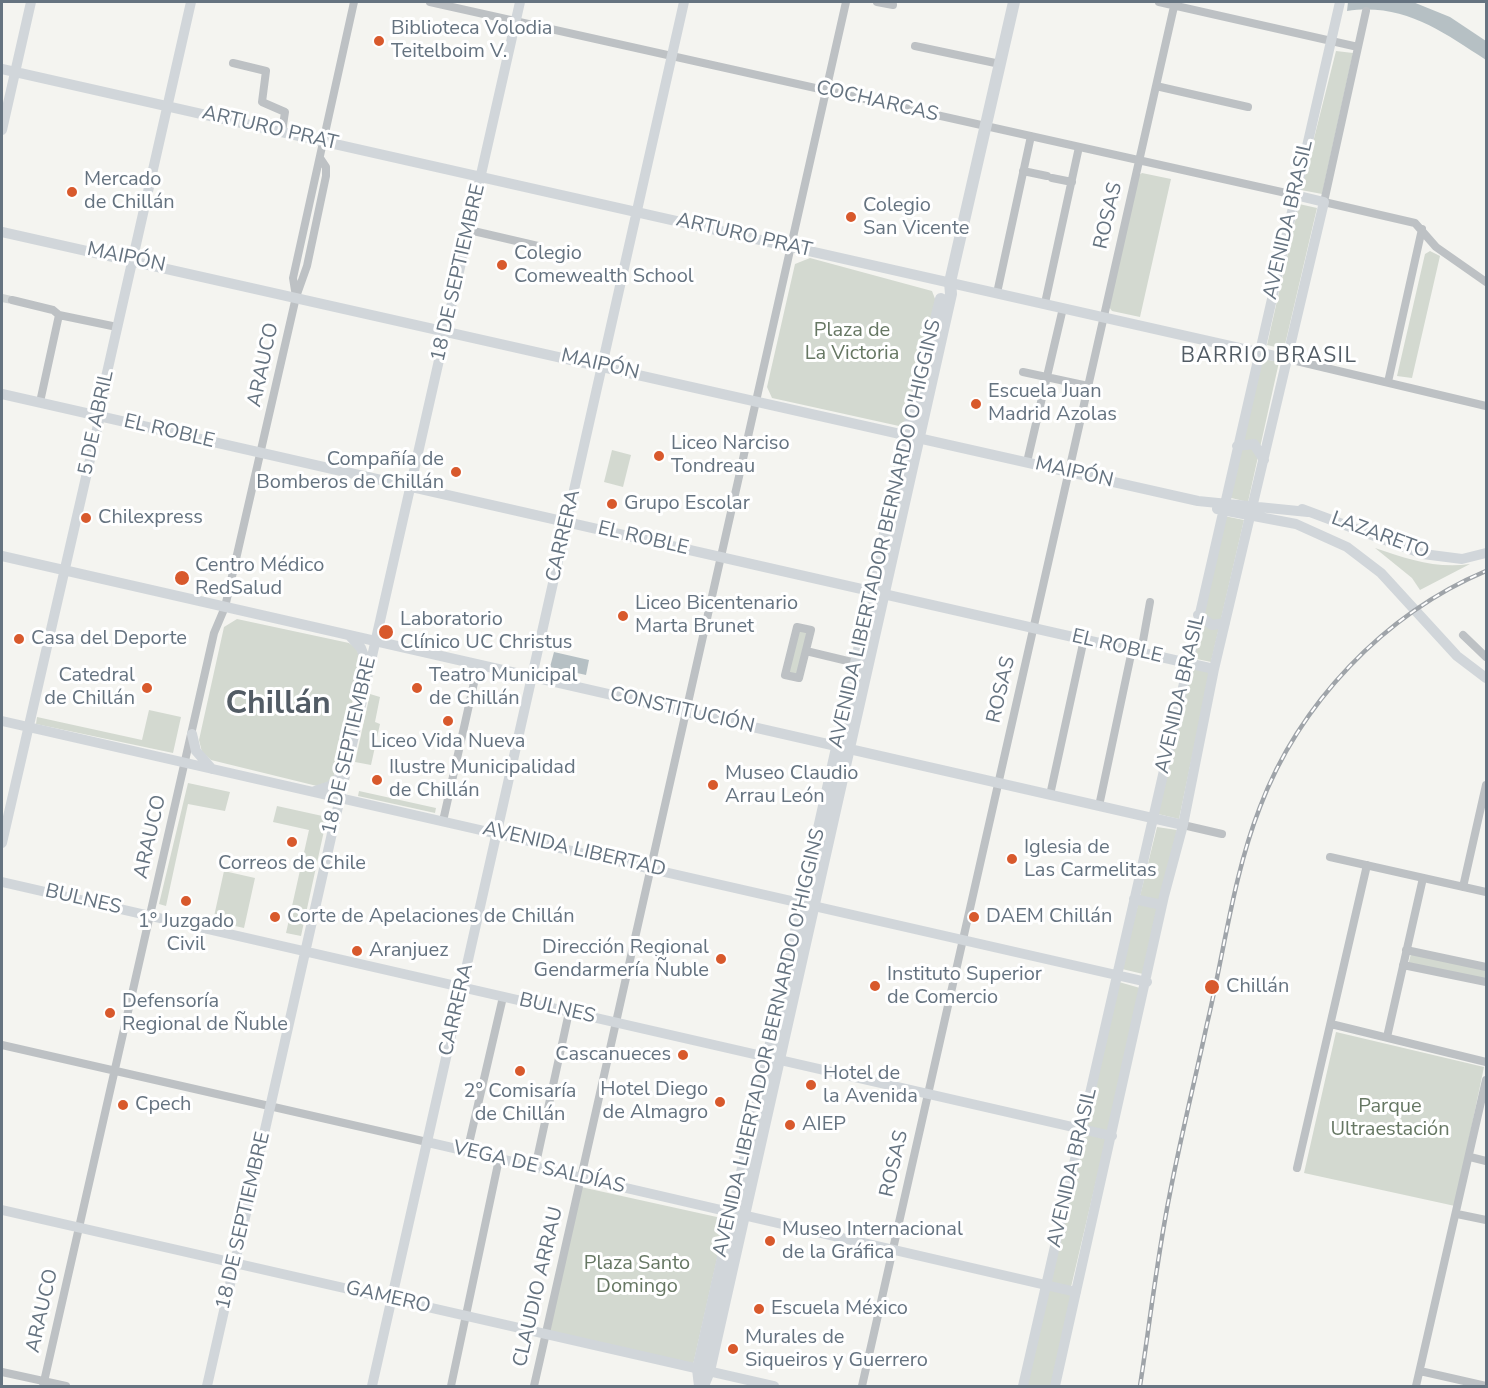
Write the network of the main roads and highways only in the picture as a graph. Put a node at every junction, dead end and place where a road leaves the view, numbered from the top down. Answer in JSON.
{"nodes":[{"id":1,"x":1014,"y":2,"type":"edge"},
{"id":2,"x":877,"y":593,"type":"junction"},
{"id":3,"x":842,"y":748,"type":"junction"},
{"id":4,"x":702,"y":1386,"type":"edge"}],
"edges":[{"from":1,"to":2,"type":"main road","name":"AVENIDA LIBERTADOR BERNARDO O'HIGGINS"},
{"from":2,"to":3,"type":"main road","name":"AVENIDA LIBERTADOR BERNARDO O'HIGGINS"},
{"from":2,"to":3,"type":"main road","name":"AVENIDA LIBERTADOR BERNARDO O'HIGGINS"},
{"from":3,"to":4,"type":"main road","name":"AVENIDA LIBERTADOR BERNARDO O'HIGGINS"}]}
